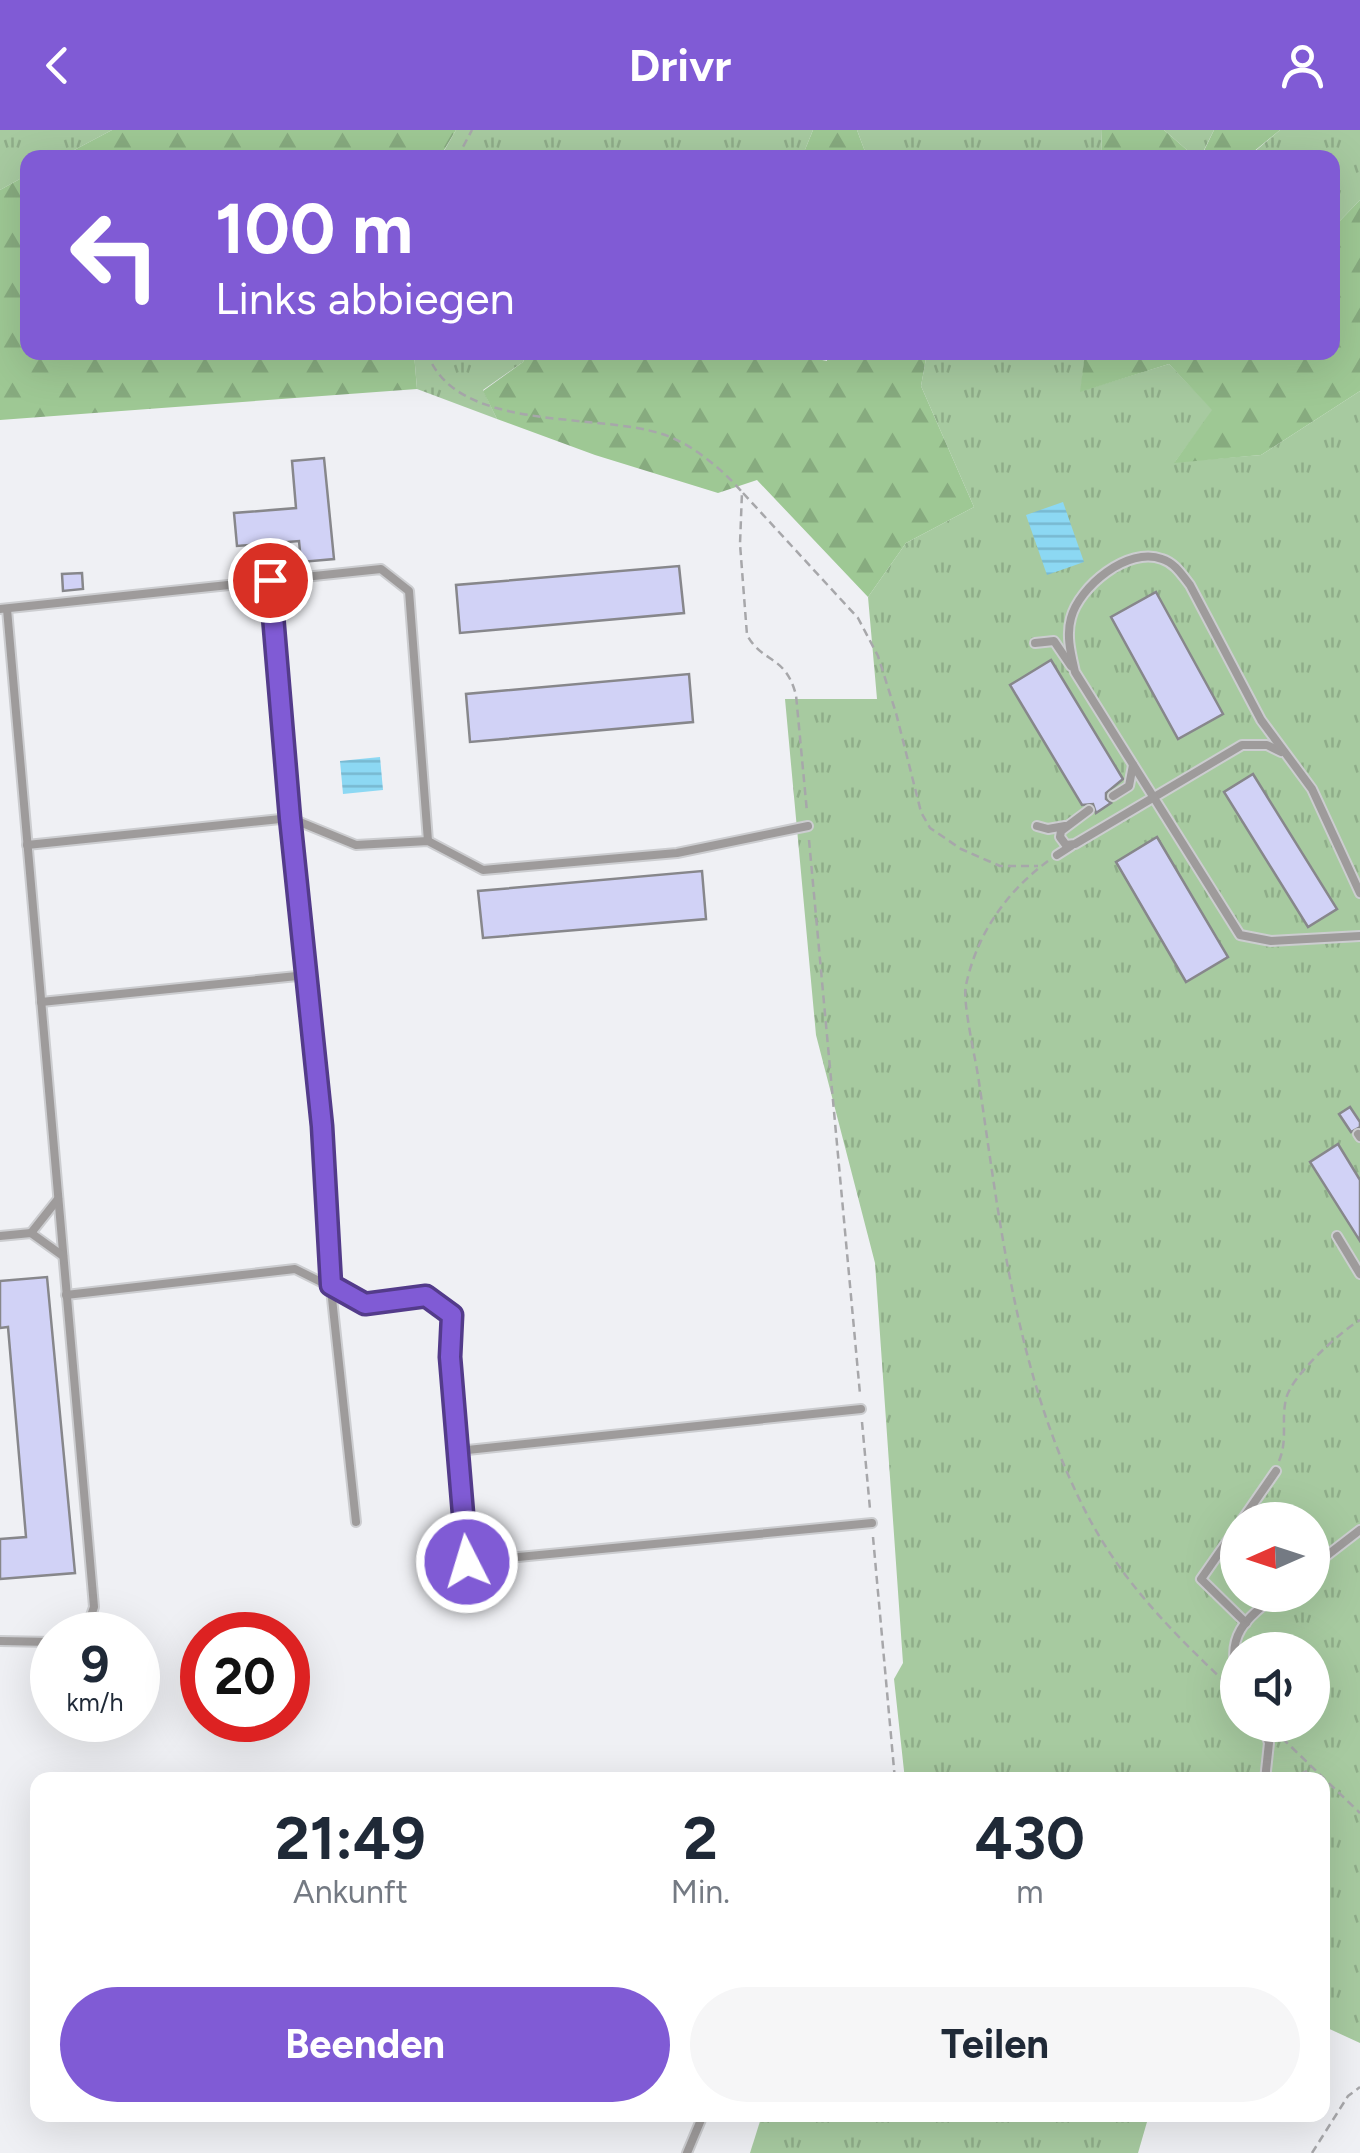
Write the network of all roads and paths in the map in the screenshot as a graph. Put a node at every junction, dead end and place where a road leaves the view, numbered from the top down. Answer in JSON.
{"nodes":[{"id":1,"x":430,"y":360,"type":"edge"},
{"id":2,"x":742,"y":492,"type":"junction"},
{"id":3,"x":270,"y":580,"type":"junction"},
{"id":4,"x":3,"y":609,"type":"edge"},
{"id":5,"x":1035,"y":643,"type":"dead end"},
{"id":6,"x":1075,"y":672,"type":"junction"},
{"id":7,"x":1292,"y":760,"type":"junction"},
{"id":8,"x":1133,"y":765,"type":"junction"},
{"id":9,"x":1113,"y":796,"type":"dead end"},
{"id":10,"x":1153,"y":798,"type":"junction"},
{"id":11,"x":1089,"y":810,"type":"dead end"},
{"id":12,"x":290,"y":818,"type":"junction"},
{"id":13,"x":808,"y":826,"type":"junction"},
{"id":14,"x":1037,"y":826,"type":"dead end"},
{"id":15,"x":1065,"y":826,"type":"junction"},
{"id":16,"x":428,"y":841,"type":"junction"},
{"id":17,"x":1075,"y":844,"type":"junction"},
{"id":18,"x":27,"y":845,"type":"junction"},
{"id":19,"x":1057,"y":854,"type":"joint"},
{"id":20,"x":1041,"y":866,"type":"junction"},
{"id":21,"x":1360,"y":893,"type":"edge"},
{"id":22,"x":1360,"y":936,"type":"edge"},
{"id":23,"x":307,"y":975,"type":"junction"},
{"id":24,"x":41,"y":1002,"type":"junction"},
{"id":25,"x":58,"y":1199,"type":"junction"},
{"id":26,"x":31,"y":1233,"type":"junction"},
{"id":27,"x":0,"y":1236,"type":"edge"},
{"id":28,"x":1337,"y":1236,"type":"dead end"},
{"id":29,"x":63,"y":1256,"type":"junction"},
{"id":30,"x":1360,"y":1274,"type":"edge"},
{"id":31,"x":331,"y":1285,"type":"junction"},
{"id":32,"x":66,"y":1295,"type":"junction"},
{"id":33,"x":1360,"y":1320,"type":"edge"},
{"id":34,"x":861,"y":1409,"type":"junction"},
{"id":35,"x":458,"y":1451,"type":"junction"},
{"id":36,"x":1276,"y":1471,"type":"joint"},
{"id":37,"x":1255,"y":1502,"type":"edge"},
{"id":38,"x":356,"y":1522,"type":"dead end"},
{"id":39,"x":872,"y":1523,"type":"junction"},
{"id":40,"x":1360,"y":1530,"type":"edge"},
{"id":41,"x":1220,"y":1552,"type":"edge"},
{"id":42,"x":1330,"y":1553,"type":"edge"},
{"id":43,"x":1220,"y":1598,"type":"edge"},
{"id":44,"x":92,"y":1612,"type":"edge"},
{"id":45,"x":1235,"y":1612,"type":"edge"},
{"id":46,"x":1258,"y":1612,"type":"edge"},
{"id":47,"x":1246,"y":1623,"type":"junction"},
{"id":48,"x":1238,"y":1632,"type":"edge"},
{"id":49,"x":0,"y":1640,"type":"edge"},
{"id":50,"x":30,"y":1641,"type":"edge"},
{"id":51,"x":1220,"y":1676,"type":"edge"},
{"id":52,"x":1269,"y":1742,"type":"edge"},
{"id":53,"x":1286,"y":1742,"type":"edge"},
{"id":54,"x":1311,"y":1769,"type":"junction"},
{"id":55,"x":894,"y":1772,"type":"edge"},
{"id":56,"x":1266,"y":1772,"type":"edge"},
{"id":57,"x":1305,"y":1772,"type":"edge"},
{"id":58,"x":1314,"y":1772,"type":"edge"},
{"id":59,"x":1330,"y":1786,"type":"edge"},
{"id":60,"x":1360,"y":1813,"type":"edge"},
{"id":61,"x":1360,"y":2087,"type":"edge"},
{"id":62,"x":700,"y":2122,"type":"edge"},
{"id":63,"x":687,"y":2153,"type":"edge"},
{"id":64,"x":1312,"y":2153,"type":"edge"}],
"edges":[{"from":1,"to":2,"type":"path"},
{"from":2,"to":13,"type":"path"},
{"from":2,"to":20,"type":"path"},
{"from":3,"to":4,"type":"lane"},
{"from":3,"to":12,"type":"lane"},
{"from":3,"to":16,"type":"lane"},
{"from":4,"to":18,"type":"lane"},
{"from":5,"to":6,"type":"lane"},
{"from":6,"to":7,"type":"lane"},
{"from":6,"to":8,"type":"lane"},
{"from":7,"to":10,"type":"lane"},
{"from":7,"to":21,"type":"lane"},
{"from":8,"to":9,"type":"lane"},
{"from":8,"to":10,"type":"lane"},
{"from":10,"to":17,"type":"lane"},
{"from":10,"to":22,"type":"lane"},
{"from":11,"to":15,"type":"lane"},
{"from":12,"to":16,"type":"lane"},
{"from":12,"to":18,"type":"lane"},
{"from":12,"to":23,"type":"lane"},
{"from":13,"to":16,"type":"lane"},
{"from":13,"to":34,"type":"path"},
{"from":14,"to":15,"type":"lane"},
{"from":15,"to":17,"type":"lane"},
{"from":17,"to":19,"type":"lane"},
{"from":18,"to":24,"type":"lane"},
{"from":19,"to":20,"type":"path"},
{"from":20,"to":51,"type":"path"},
{"from":23,"to":24,"type":"lane"},
{"from":23,"to":31,"type":"lane"},
{"from":24,"to":25,"type":"lane"},
{"from":25,"to":26,"type":"lane"},
{"from":25,"to":29,"type":"lane"},
{"from":26,"to":27,"type":"lane"},
{"from":26,"to":29,"type":"lane"},
{"from":28,"to":30,"type":"lane"},
{"from":29,"to":32,"type":"lane"},
{"from":31,"to":32,"type":"lane"},
{"from":31,"to":35,"type":"lane"},
{"from":31,"to":38,"type":"lane"},
{"from":32,"to":44,"type":"lane"},
{"from":33,"to":36,"type":"path"},
{"from":34,"to":35,"type":"lane"},
{"from":34,"to":39,"type":"path"},
{"from":35,"to":39,"type":"lane"},
{"from":36,"to":37,"type":"lane"},
{"from":39,"to":55,"type":"path"},
{"from":40,"to":42,"type":"lane"},
{"from":41,"to":43,"type":"lane"},
{"from":45,"to":47,"type":"lane"},
{"from":46,"to":47,"type":"lane"},
{"from":47,"to":48,"type":"lane"},
{"from":49,"to":50,"type":"lane"},
{"from":52,"to":56,"type":"lane"},
{"from":53,"to":54,"type":"path"},
{"from":54,"to":57,"type":"path"},
{"from":54,"to":58,"type":"path"},
{"from":59,"to":60,"type":"path"},
{"from":61,"to":64,"type":"path"},
{"from":62,"to":63,"type":"lane"}]}
